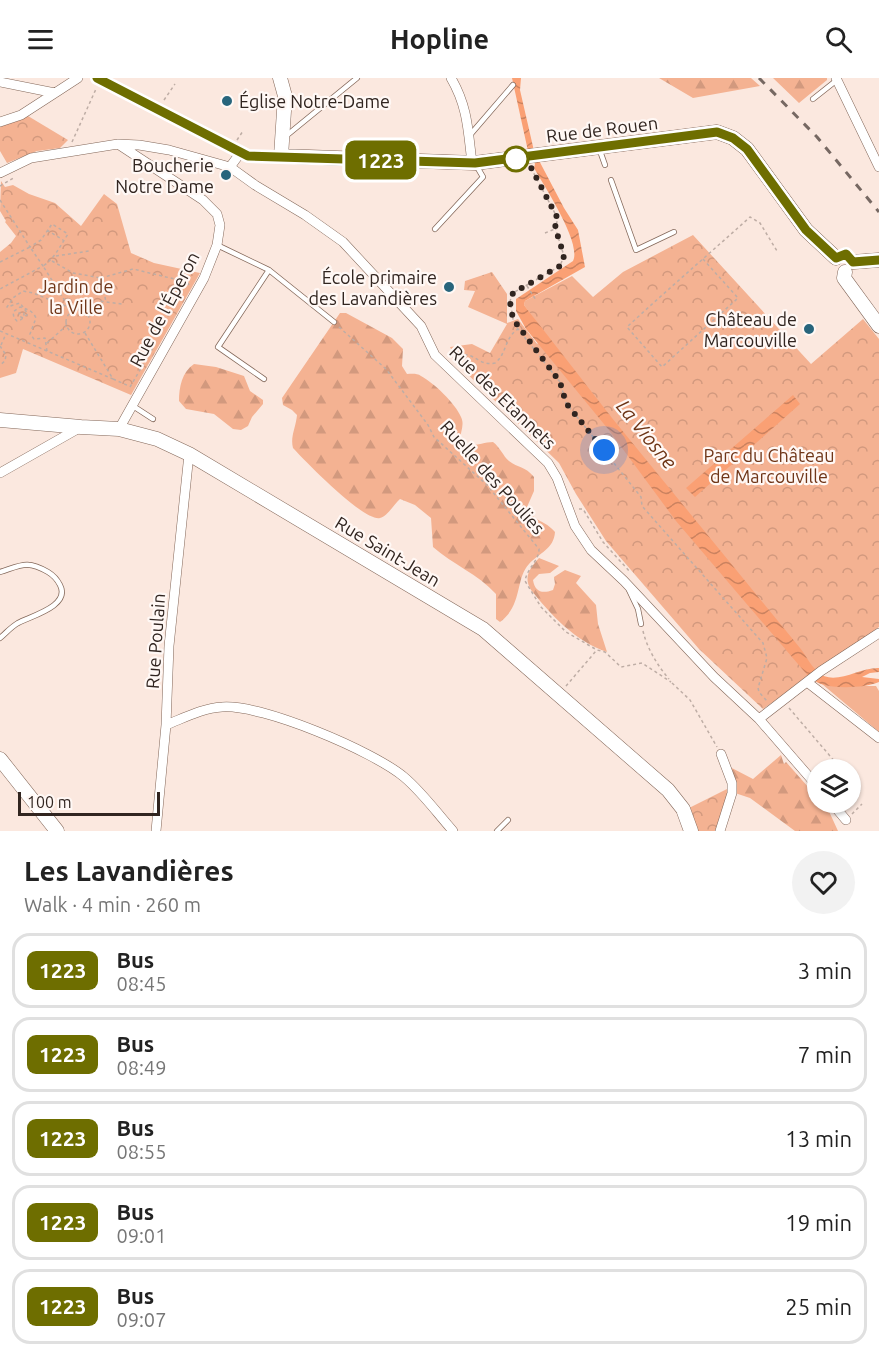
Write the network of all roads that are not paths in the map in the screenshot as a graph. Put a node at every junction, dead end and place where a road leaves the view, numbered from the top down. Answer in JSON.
{"nodes":[{"id":1,"x":78,"y":78,"type":"edge"},
{"id":2,"x":280,"y":78,"type":"edge"},
{"id":3,"x":357,"y":78,"type":"edge"},
{"id":4,"x":451,"y":78,"type":"edge"},
{"id":5,"x":103,"y":79,"type":"edge"},
{"id":6,"x":838,"y":79,"type":"edge"},
{"id":7,"x":0,"y":82,"type":"edge"},
{"id":8,"x":513,"y":85,"type":"dead end"},
{"id":9,"x":55,"y":93,"type":"junction"},
{"id":10,"x":813,"y":99,"type":"dead end"},
{"id":11,"x":0,"y":122,"type":"edge"},
{"id":12,"x":469,"y":137,"type":"junction"},
{"id":13,"x":282,"y":140,"type":"junction"},
{"id":14,"x":118,"y":144,"type":"junction"},
{"id":15,"x":599,"y":148,"type":"junction"},
{"id":16,"x":241,"y":152,"type":"junction"},
{"id":17,"x":281,"y":156,"type":"junction"},
{"id":18,"x":473,"y":163,"type":"junction"},
{"id":19,"x":605,"y":165,"type":"dead end"},
{"id":20,"x":230,"y":167,"type":"junction"},
{"id":21,"x":879,"y":167,"type":"edge"},
{"id":22,"x":0,"y":173,"type":"edge"},
{"id":23,"x":611,"y":180,"type":"dead end"},
{"id":24,"x":435,"y":229,"type":"dead end"},
{"id":25,"x":674,"y":232,"type":"dead end"},
{"id":26,"x":217,"y":245,"type":"junction"},
{"id":27,"x":879,"y":260,"type":"edge"},
{"id":28,"x":849,"y":267,"type":"junction"},
{"id":29,"x":269,"y":270,"type":"junction"},
{"id":30,"x":334,"y":322,"type":"road end"},
{"id":31,"x":879,"y":326,"type":"edge"},
{"id":32,"x":264,"y":379,"type":"dead end"},
{"id":33,"x":130,"y":405,"type":"junction"},
{"id":34,"x":153,"y":419,"type":"dead end"},
{"id":35,"x":0,"y":420,"type":"edge"},
{"id":36,"x":81,"y":428,"type":"junction"},
{"id":37,"x":119,"y":429,"type":"junction"},
{"id":38,"x":189,"y":454,"type":"junction"},
{"id":39,"x":0,"y":473,"type":"edge"},
{"id":40,"x":0,"y":572,"type":"edge"},
{"id":41,"x":624,"y":581,"type":"junction"},
{"id":42,"x":641,"y":624,"type":"road end"},
{"id":43,"x":879,"y":633,"type":"edge"},
{"id":44,"x":0,"y":638,"type":"edge"},
{"id":45,"x":809,"y":681,"type":"junction"},
{"id":46,"x":759,"y":719,"type":"junction"},
{"id":47,"x":166,"y":725,"type":"junction"},
{"id":48,"x":879,"y":738,"type":"edge"},
{"id":49,"x":721,"y":754,"type":"road end"},
{"id":50,"x":0,"y":759,"type":"edge"},
{"id":51,"x":807,"y":774,"type":"edge"},
{"id":52,"x":840,"y":813,"type":"edge"},
{"id":53,"x":508,"y":820,"type":"dead end"},
{"id":54,"x":846,"y":820,"type":"road end"},
{"id":55,"x":57,"y":831,"type":"edge"},
{"id":56,"x":156,"y":831,"type":"edge"},
{"id":57,"x":453,"y":831,"type":"edge"},
{"id":58,"x":497,"y":831,"type":"edge"},
{"id":59,"x":691,"y":831,"type":"edge"},
{"id":60,"x":720,"y":831,"type":"edge"}],
"edges":[{"from":1,"to":9,"type":"street"},
{"from":2,"to":13,"type":"street"},
{"from":3,"to":13,"type":"lane"},
{"from":4,"to":12,"type":"street"},
{"from":5,"to":16,"type":"street"},
{"from":6,"to":10,"type":"lane"},
{"from":6,"to":21,"type":"street"},
{"from":7,"to":9,"type":"street"},
{"from":8,"to":12,"type":"lane"},
{"from":9,"to":11,"type":"street"},
{"from":12,"to":18,"type":"street"},
{"from":13,"to":17,"type":"street"},
{"from":14,"to":20,"type":"street","name":"Rue des Etannets"},
{"from":14,"to":22,"type":"street","name":"Rue des Etannets"},
{"from":14,"to":26,"type":"street","name":"Rue de l'Éperon"},
{"from":15,"to":18,"type":"street","name":"Rue de Rouen"},
{"from":15,"to":19,"type":"lane"},
{"from":15,"to":28,"type":"street","name":"Rue de Rouen"},
{"from":16,"to":17,"type":"street"},
{"from":16,"to":20,"type":"street"},
{"from":17,"to":18,"type":"street","name":"Rue de Rouen"},
{"from":18,"to":24,"type":"lane"},
{"from":20,"to":41,"type":"street","name":"Rue des Etannets"},
{"from":23,"to":25,"type":"lane"},
{"from":26,"to":29,"type":"lane"},
{"from":26,"to":33,"type":"street","name":"Rue de l'Éperon"},
{"from":27,"to":28,"type":"street"},
{"from":28,"to":31,"type":"street"},
{"from":29,"to":30,"type":"lane"},
{"from":29,"to":32,"type":"lane"},
{"from":33,"to":34,"type":"lane"},
{"from":33,"to":37,"type":"street","name":"Rue de l'Éperon"},
{"from":35,"to":36,"type":"street","name":"Rue Saint-Jean"},
{"from":36,"to":37,"type":"street","name":"Rue Saint-Jean"},
{"from":36,"to":39,"type":"street"},
{"from":37,"to":38,"type":"street","name":"Rue Saint-Jean"},
{"from":38,"to":47,"type":"street","name":"Rue Poulain"},
{"from":38,"to":59,"type":"street","name":"Rue Saint-Jean"},
{"from":40,"to":44,"type":"lane"},
{"from":41,"to":42,"type":"lane"},
{"from":41,"to":46,"type":"street","name":"Rue des Etannets"},
{"from":43,"to":45,"type":"street"},
{"from":45,"to":46,"type":"street"},
{"from":45,"to":48,"type":"street"},
{"from":46,"to":51,"type":"street","name":"Rue des Etannets"},
{"from":47,"to":56,"type":"street","name":"Rue Poulain"},
{"from":47,"to":57,"type":"street"},
{"from":49,"to":60,"type":"street"},
{"from":50,"to":55,"type":"street"},
{"from":52,"to":54,"type":"street"},
{"from":53,"to":58,"type":"lane"}]}
